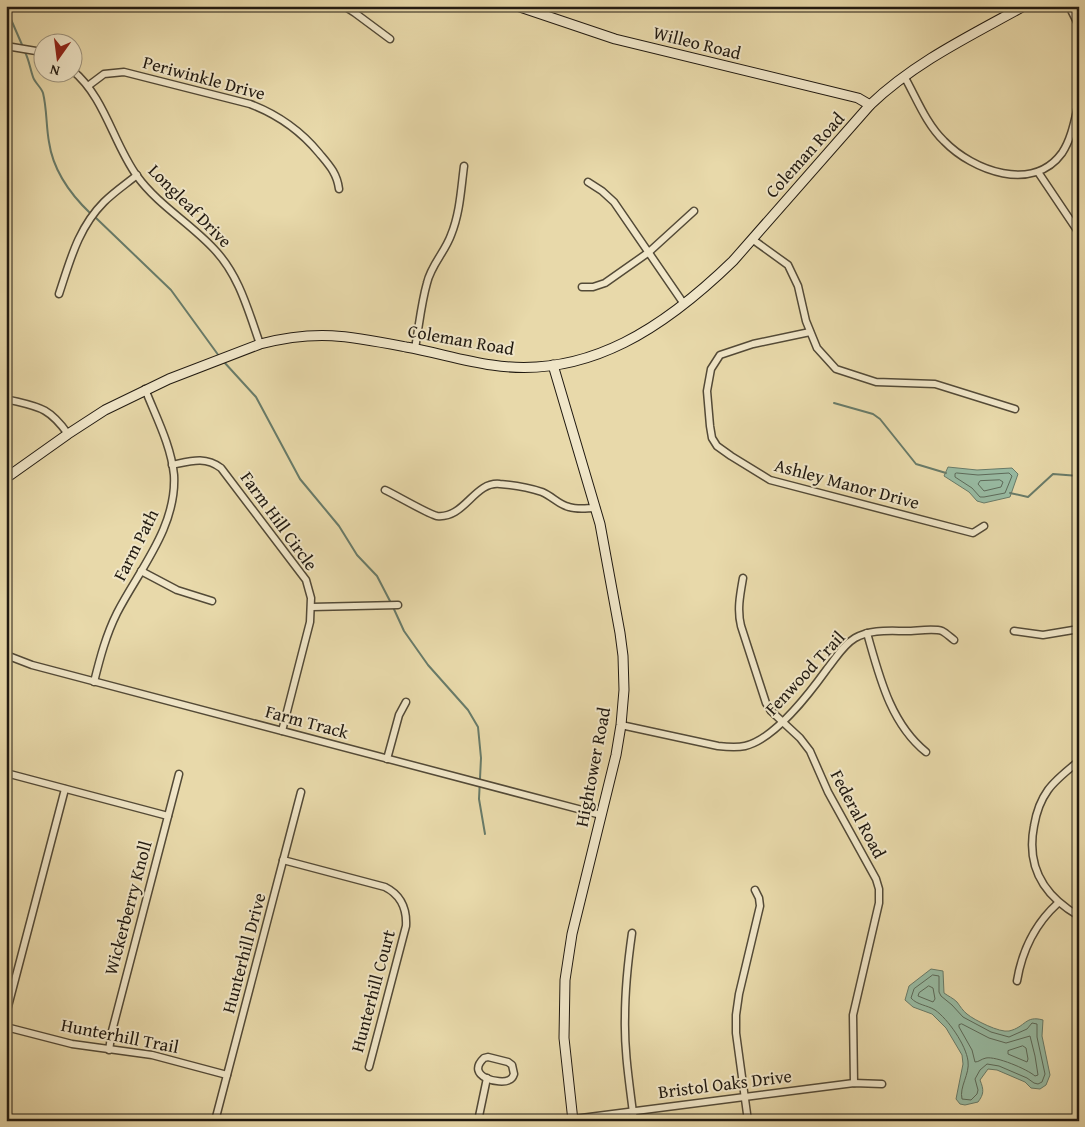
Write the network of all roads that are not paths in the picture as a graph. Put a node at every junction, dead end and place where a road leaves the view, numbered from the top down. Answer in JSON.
{"nodes":[{"id":1,"x":344,"y":6,"type":"edge"},
{"id":2,"x":517,"y":6,"type":"edge"},
{"id":3,"x":1024,"y":6,"type":"edge"},
{"id":4,"x":1069,"y":6,"type":"edge"},
{"id":5,"x":1079,"y":26,"type":"edge"},
{"id":6,"x":390,"y":39,"type":"dead end"},
{"id":7,"x":6,"y":46,"type":"edge"},
{"id":8,"x":32,"y":50,"type":"edge"},
{"id":9,"x":904,"y":76,"type":"junction"},
{"id":10,"x":82,"y":80,"type":"edge"},
{"id":11,"x":88,"y":86,"type":"junction"},
{"id":12,"x":1079,"y":102,"type":"edge"},
{"id":13,"x":870,"y":105,"type":"junction"},
{"id":14,"x":464,"y":166,"type":"dead end"},
{"id":15,"x":1038,"y":172,"type":"junction"},
{"id":16,"x":137,"y":175,"type":"junction"},
{"id":17,"x":588,"y":182,"type":"dead end"},
{"id":18,"x":339,"y":189,"type":"dead end"},
{"id":19,"x":694,"y":211,"type":"dead end"},
{"id":20,"x":1079,"y":233,"type":"edge"},
{"id":21,"x":752,"y":239,"type":"junction"},
{"id":22,"x":649,"y":252,"type":"junction"},
{"id":23,"x":582,"y":287,"type":"dead end"},
{"id":24,"x":59,"y":294,"type":"dead end"},
{"id":25,"x":684,"y":304,"type":"junction"},
{"id":26,"x":810,"y":332,"type":"junction"},
{"id":27,"x":260,"y":344,"type":"junction"},
{"id":28,"x":415,"y":348,"type":"junction"},
{"id":29,"x":553,"y":365,"type":"junction"},
{"id":30,"x":145,"y":390,"type":"junction"},
{"id":31,"x":6,"y":399,"type":"edge"},
{"id":32,"x":1015,"y":410,"type":"dead end"},
{"id":33,"x":68,"y":434,"type":"junction"},
{"id":34,"x":172,"y":465,"type":"junction"},
{"id":35,"x":6,"y":478,"type":"edge"},
{"id":36,"x":386,"y":490,"type":"dead end"},
{"id":37,"x":596,"y":508,"type":"junction"},
{"id":38,"x":984,"y":526,"type":"dead end"},
{"id":39,"x":141,"y":571,"type":"junction"},
{"id":40,"x":743,"y":578,"type":"dead end"},
{"id":41,"x":212,"y":601,"type":"dead end"},
{"id":42,"x":398,"y":605,"type":"dead end"},
{"id":43,"x":312,"y":607,"type":"junction"},
{"id":44,"x":1079,"y":630,"type":"edge"},
{"id":45,"x":1014,"y":631,"type":"dead end"},
{"id":46,"x":867,"y":633,"type":"junction"},
{"id":47,"x":954,"y":640,"type":"dead end"},
{"id":48,"x":6,"y":655,"type":"edge"},
{"id":49,"x":94,"y":682,"type":"junction"},
{"id":50,"x":406,"y":702,"type":"dead end"},
{"id":51,"x":782,"y":721,"type":"junction"},
{"id":52,"x":621,"y":725,"type":"junction"},
{"id":53,"x":282,"y":731,"type":"junction"},
{"id":54,"x":926,"y":752,"type":"dead end"},
{"id":55,"x":388,"y":759,"type":"junction"},
{"id":56,"x":1079,"y":761,"type":"edge"},
{"id":57,"x":6,"y":773,"type":"edge"},
{"id":58,"x":179,"y":774,"type":"dead end"},
{"id":59,"x":65,"y":789,"type":"junction"},
{"id":60,"x":301,"y":792,"type":"dead end"},
{"id":61,"x":601,"y":815,"type":"junction"},
{"id":62,"x":168,"y":816,"type":"junction"},
{"id":63,"x":283,"y":860,"type":"junction"},
{"id":64,"x":755,"y":890,"type":"dead end"},
{"id":65,"x":1058,"y":903,"type":"junction"},
{"id":66,"x":1079,"y":916,"type":"edge"},
{"id":67,"x":632,"y":933,"type":"dead end"},
{"id":68,"x":1017,"y":981,"type":"dead end"},
{"id":69,"x":6,"y":1014,"type":"edge"},
{"id":70,"x":6,"y":1027,"type":"edge"},
{"id":71,"x":109,"y":1050,"type":"junction"},
{"id":72,"x":369,"y":1067,"type":"dead end"},
{"id":73,"x":227,"y":1076,"type":"junction"},
{"id":74,"x":488,"y":1078,"type":"junction"},
{"id":75,"x":854,"y":1083,"type":"junction"},
{"id":76,"x":882,"y":1084,"type":"dead end"},
{"id":77,"x":744,"y":1096,"type":"junction"},
{"id":78,"x":633,"y":1110,"type":"junction"},
{"id":79,"x":572,"y":1120,"type":"edge"},
{"id":80,"x":215,"y":1121,"type":"edge"},
{"id":81,"x":478,"y":1121,"type":"edge"},
{"id":82,"x":558,"y":1121,"type":"edge"},
{"id":83,"x":634,"y":1121,"type":"edge"},
{"id":84,"x":748,"y":1121,"type":"edge"}],
"edges":[{"from":1,"to":6,"type":"street"},
{"from":2,"to":13,"type":"street","name":"Willeo Road"},
{"from":3,"to":9,"type":"street","name":"Coleman Road"},
{"from":4,"to":5,"type":"street"},
{"from":7,"to":8,"type":"street"},
{"from":9,"to":13,"type":"street","name":"Coleman Road"},
{"from":9,"to":15,"type":"street"},
{"from":10,"to":11,"type":"street","name":"Longleaf Drive"},
{"from":11,"to":16,"type":"street","name":"Longleaf Drive"},
{"from":11,"to":18,"type":"street","name":"Periwinkle Drive"},
{"from":12,"to":15,"type":"street"},
{"from":13,"to":21,"type":"street","name":"Coleman Road"},
{"from":14,"to":28,"type":"street"},
{"from":15,"to":20,"type":"street"},
{"from":16,"to":24,"type":"street"},
{"from":16,"to":27,"type":"street","name":"Longleaf Drive"},
{"from":17,"to":22,"type":"street"},
{"from":19,"to":22,"type":"street"},
{"from":21,"to":25,"type":"street","name":"Coleman Road"},
{"from":21,"to":26,"type":"street"},
{"from":22,"to":23,"type":"street"},
{"from":22,"to":25,"type":"street"},
{"from":25,"to":29,"type":"street","name":"Coleman Road"},
{"from":26,"to":32,"type":"street"},
{"from":26,"to":38,"type":"street","name":"Ashley Manor Drive"},
{"from":27,"to":28,"type":"street","name":"Coleman Road"},
{"from":27,"to":30,"type":"street","name":"Coleman Road"},
{"from":28,"to":29,"type":"street","name":"Coleman Road"},
{"from":29,"to":37,"type":"street","name":"Hightower Road"},
{"from":30,"to":33,"type":"street","name":"Coleman Road"},
{"from":30,"to":34,"type":"street","name":"Farm Path"},
{"from":31,"to":33,"type":"street"},
{"from":33,"to":35,"type":"street","name":"Coleman Road"},
{"from":34,"to":39,"type":"street","name":"Farm Path"},
{"from":34,"to":43,"type":"street","name":"Farm Hill Circle"},
{"from":36,"to":37,"type":"street"},
{"from":37,"to":52,"type":"street","name":"Hightower Road"},
{"from":39,"to":41,"type":"street"},
{"from":39,"to":49,"type":"street","name":"Farm Path"},
{"from":40,"to":51,"type":"street","name":"Federal Road"},
{"from":42,"to":43,"type":"street"},
{"from":43,"to":53,"type":"street","name":"Farm Hill Circle"},
{"from":44,"to":45,"type":"street"},
{"from":46,"to":47,"type":"street","name":"Fenwood Trail"},
{"from":46,"to":51,"type":"street","name":"Fenwood Trail"},
{"from":46,"to":54,"type":"street"},
{"from":48,"to":49,"type":"street","name":"Farm Track"},
{"from":49,"to":53,"type":"street","name":"Farm Track"},
{"from":50,"to":55,"type":"street"},
{"from":51,"to":52,"type":"street","name":"Fenwood Trail"},
{"from":51,"to":75,"type":"street","name":"Federal Road"},
{"from":52,"to":61,"type":"street","name":"Hightower Road"},
{"from":53,"to":55,"type":"street","name":"Farm Track"},
{"from":55,"to":61,"type":"street","name":"Farm Track"},
{"from":56,"to":65,"type":"street"},
{"from":57,"to":59,"type":"street"},
{"from":58,"to":62,"type":"street","name":"Wickerberry Knoll"},
{"from":59,"to":62,"type":"street"},
{"from":59,"to":69,"type":"street"},
{"from":60,"to":63,"type":"street","name":"Hunterhill Drive"},
{"from":61,"to":79,"type":"street","name":"Hightower Road"},
{"from":62,"to":71,"type":"street","name":"Wickerberry Knoll"},
{"from":63,"to":72,"type":"street","name":"Hunterhill Court"},
{"from":63,"to":73,"type":"street","name":"Hunterhill Drive"},
{"from":64,"to":77,"type":"street"},
{"from":65,"to":66,"type":"street"},
{"from":65,"to":68,"type":"street"},
{"from":67,"to":78,"type":"street"},
{"from":70,"to":71,"type":"street","name":"Hunterhill Trail"},
{"from":71,"to":73,"type":"street","name":"Hunterhill Trail"},
{"from":73,"to":80,"type":"street","name":"Hunterhill Drive"},
{"from":74,"to":74,"type":"street"},
{"from":74,"to":81,"type":"street"},
{"from":75,"to":76,"type":"street","name":"Bristol Oaks Drive"},
{"from":75,"to":77,"type":"street","name":"Bristol Oaks Drive"},
{"from":77,"to":78,"type":"street","name":"Bristol Oaks Drive"},
{"from":77,"to":84,"type":"street"},
{"from":78,"to":79,"type":"street","name":"Bristol Oaks Drive"},
{"from":78,"to":83,"type":"street"},
{"from":79,"to":82,"type":"street","name":"Bristol Oaks Drive"}]}
